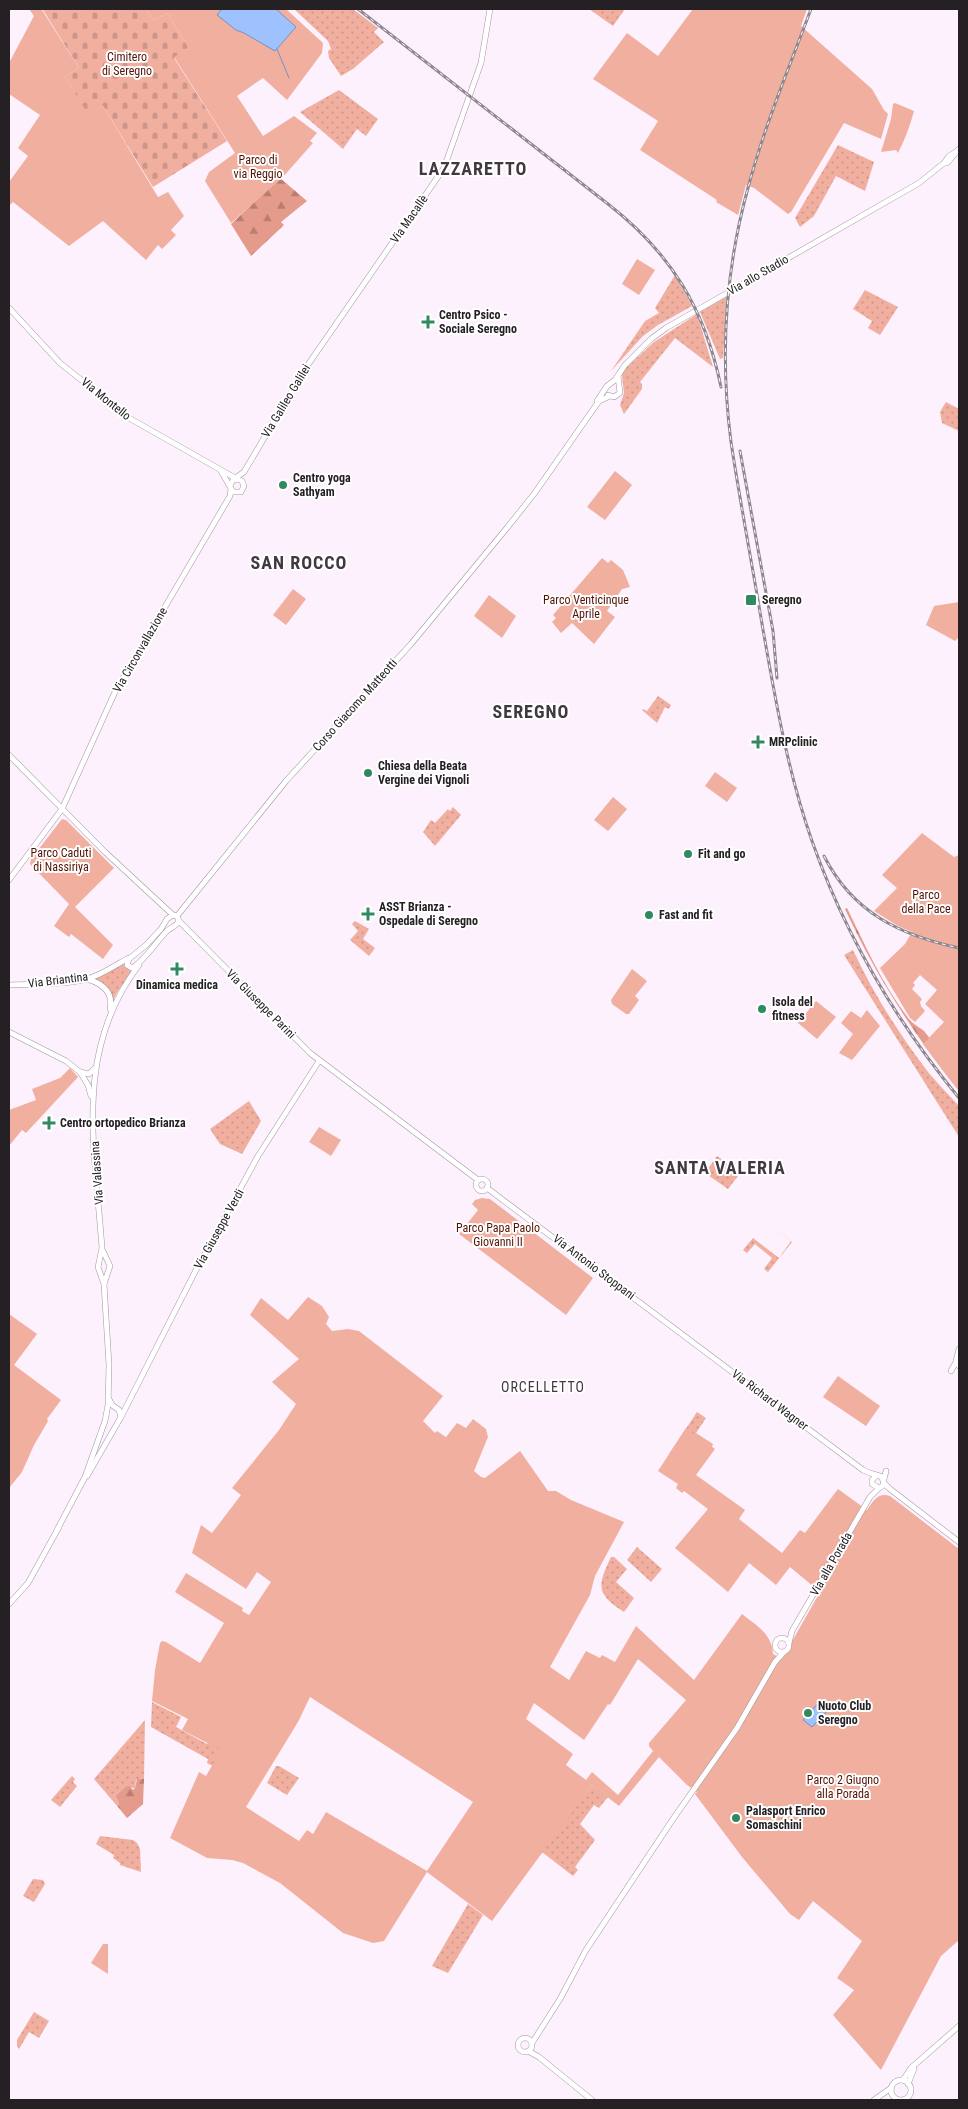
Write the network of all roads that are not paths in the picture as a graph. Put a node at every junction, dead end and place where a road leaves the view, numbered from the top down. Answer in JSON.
{"nodes":[{"id":1,"x":490,"y":9,"type":"edge"},
{"id":2,"x":958,"y":151,"type":"edge"},
{"id":3,"x":9,"y":308,"type":"edge"},
{"id":4,"x":331,"y":331,"type":"joint"},
{"id":5,"x":618,"y":376,"type":"junction"},
{"id":6,"x":613,"y":383,"type":"junction"},
{"id":7,"x":619,"y":386,"type":"junction"},
{"id":8,"x":607,"y":387,"type":"junction"},
{"id":9,"x":610,"y":396,"type":"junction"},
{"id":10,"x":582,"y":424,"type":"junction"},
{"id":11,"x":220,"y":470,"type":"junction"},
{"id":12,"x":238,"y":478,"type":"junction"},
{"id":13,"x":230,"y":487,"type":"junction"},
{"id":14,"x":237,"y":493,"type":"junction"},
{"id":15,"x":534,"y":494,"type":"joint"},
{"id":16,"x":230,"y":496,"type":"junction"},
{"id":17,"x":9,"y":755,"type":"edge"},
{"id":18,"x":62,"y":808,"type":"junction"},
{"id":19,"x":9,"y":880,"type":"edge"},
{"id":20,"x":154,"y":899,"type":"junction"},
{"id":21,"x":176,"y":918,"type":"junction"},
{"id":22,"x":167,"y":919,"type":"junction"},
{"id":23,"x":170,"y":928,"type":"junction"},
{"id":24,"x":204,"y":947,"type":"junction"},
{"id":25,"x":149,"y":952,"type":"junction"},
{"id":26,"x":132,"y":956,"type":"junction"},
{"id":27,"x":87,"y":979,"type":"junction"},
{"id":28,"x":9,"y":985,"type":"edge"},
{"id":29,"x":9,"y":1032,"type":"edge"},
{"id":30,"x":103,"y":1033,"type":"junction"},
{"id":31,"x":319,"y":1061,"type":"junction"},
{"id":32,"x":95,"y":1068,"type":"junction"},
{"id":33,"x":80,"y":1072,"type":"junction"},
{"id":34,"x":92,"y":1098,"type":"junction"},
{"id":35,"x":478,"y":1180,"type":"junction"},
{"id":36,"x":487,"y":1188,"type":"junction"},
{"id":37,"x":102,"y":1248,"type":"junction"},
{"id":38,"x":108,"y":1261,"type":"junction"},
{"id":39,"x":100,"y":1262,"type":"junction"},
{"id":40,"x":109,"y":1271,"type":"junction"},
{"id":41,"x":101,"y":1272,"type":"junction"},
{"id":42,"x":104,"y":1284,"type":"junction"},
{"id":43,"x":676,"y":1330,"type":"joint"},
{"id":44,"x":959,"y":1349,"type":"edge"},
{"id":45,"x":958,"y":1365,"type":"edge"},
{"id":46,"x":108,"y":1397,"type":"junction"},
{"id":47,"x":127,"y":1402,"type":"junction"},
{"id":48,"x":116,"y":1408,"type":"junction"},
{"id":49,"x":106,"y":1410,"type":"junction"},
{"id":50,"x":105,"y":1416,"type":"junction"},
{"id":51,"x":119,"y":1419,"type":"junction"},
{"id":52,"x":864,"y":1470,"type":"junction"},
{"id":53,"x":880,"y":1481,"type":"junction"},
{"id":54,"x":872,"y":1483,"type":"junction"},
{"id":55,"x":870,"y":1497,"type":"junction"},
{"id":56,"x":57,"y":1530,"type":"junction"},
{"id":57,"x":959,"y":1542,"type":"edge"},
{"id":58,"x":9,"y":1604,"type":"edge"},
{"id":59,"x":792,"y":1631,"type":"junction"},
{"id":60,"x":783,"y":1638,"type":"junction"},
{"id":61,"x":789,"y":1643,"type":"junction"},
{"id":62,"x":775,"y":1647,"type":"junction"},
{"id":63,"x":784,"y":1652,"type":"junction"},
{"id":64,"x":775,"y":1662,"type":"junction"},
{"id":65,"x":959,"y":2026,"type":"edge"},
{"id":66,"x":536,"y":2034,"type":"junction"},
{"id":67,"x":527,"y":2038,"type":"junction"},
{"id":68,"x":532,"y":2044,"type":"junction"},
{"id":69,"x":528,"y":2051,"type":"junction"},
{"id":70,"x":539,"y":2057,"type":"junction"},
{"id":71,"x":917,"y":2064,"type":"junction"},
{"id":72,"x":903,"y":2080,"type":"junction"},
{"id":73,"x":908,"y":2084,"type":"junction"},
{"id":74,"x":891,"y":2088,"type":"junction"},
{"id":75,"x":882,"y":2094,"type":"junction"},
{"id":76,"x":895,"y":2098,"type":"edge"},
{"id":77,"x":592,"y":2100,"type":"edge"},
{"id":78,"x":874,"y":2100,"type":"edge"},
{"id":79,"x":904,"y":2100,"type":"edge"}],
"edges":[{"from":1,"to":4,"type":"street","name":"Via Macallè"},
{"from":2,"to":5,"type":"street","name":"Via allo Stadio"},
{"from":3,"to":11,"type":"street","name":"Via Montello"},
{"from":4,"to":12,"type":"street","name":"Via Galileo Galilei"},
{"from":5,"to":6,"type":"street","name":"Via allo Stadio"},
{"from":5,"to":7,"type":"street"},
{"from":6,"to":7,"type":"street"},
{"from":6,"to":8,"type":"street","name":"Via allo Stadio"},
{"from":7,"to":9,"type":"street","name":"Via allo Stadio"},
{"from":8,"to":9,"type":"street"},
{"from":8,"to":10,"type":"street","name":"Via allo Stadio"},
{"from":9,"to":10,"type":"street","name":"Via allo Stadio"},
{"from":10,"to":15,"type":"street","name":"Via allo Stadio"},
{"from":11,"to":12,"type":"street","name":"Via Montello"},
{"from":11,"to":13,"type":"street","name":"Via Montello"},
{"from":12,"to":13,"type":"street","name":"Via Galileo Galilei"},
{"from":12,"to":14,"type":"street"},
{"from":13,"to":14,"type":"street","name":"Via Montello"},
{"from":13,"to":16,"type":"street","name":"Via Circonvallazione"},
{"from":14,"to":16,"type":"street"},
{"from":15,"to":21,"type":"street","name":"Corso Giacomo Matteotti"},
{"from":16,"to":18,"type":"street","name":"Via Circonvallazione"},
{"from":17,"to":18,"type":"street","name":"Via Giuseppe Parini"},
{"from":18,"to":19,"type":"street","name":"Via Circonvallazione"},
{"from":18,"to":20,"type":"street","name":"Via Giuseppe Parini"},
{"from":20,"to":21,"type":"street","name":"Via Giuseppe Parini"},
{"from":20,"to":22,"type":"street","name":"Via Giuseppe Parini"},
{"from":21,"to":22,"type":"street","name":"Via Briantina"},
{"from":21,"to":23,"type":"street"},
{"from":21,"to":24,"type":"street","name":"Via Giuseppe Parini"},
{"from":22,"to":26,"type":"street","name":"Via Briantina"},
{"from":23,"to":24,"type":"street","name":"Via Giuseppe Parini"},
{"from":23,"to":25,"type":"street"},
{"from":24,"to":31,"type":"street","name":"Via Giuseppe Parini"},
{"from":25,"to":26,"type":"street"},
{"from":25,"to":30,"type":"street","name":"Via Valassina"},
{"from":26,"to":27,"type":"street","name":"Via Briantina"},
{"from":27,"to":28,"type":"street","name":"Via Briantina"},
{"from":27,"to":30,"type":"street","name":"Via Valassina"},
{"from":29,"to":33,"type":"street"},
{"from":30,"to":32,"type":"street","name":"Via Valassina"},
{"from":31,"to":35,"type":"street"},
{"from":31,"to":47,"type":"street","name":"Via Giuseppe Verdi"},
{"from":32,"to":33,"type":"street"},
{"from":32,"to":34,"type":"street","name":"Via Valassina"},
{"from":33,"to":34,"type":"street","name":"Via Valassina"},
{"from":34,"to":37,"type":"street","name":"Via Valassina"},
{"from":35,"to":36,"type":"street"},
{"from":35,"to":36,"type":"street"},
{"from":36,"to":43,"type":"street","name":"Via Antonio Stoppani"},
{"from":37,"to":38,"type":"street"},
{"from":37,"to":39,"type":"street"},
{"from":38,"to":39,"type":"street"},
{"from":38,"to":40,"type":"street"},
{"from":39,"to":41,"type":"street"},
{"from":40,"to":41,"type":"street"},
{"from":40,"to":42,"type":"street"},
{"from":41,"to":42,"type":"street"},
{"from":42,"to":46,"type":"street"},
{"from":43,"to":52,"type":"street","name":"Via Richard Wagner"},
{"from":44,"to":45,"type":"street"},
{"from":46,"to":48,"type":"street"},
{"from":46,"to":49,"type":"street"},
{"from":47,"to":48,"type":"street","name":"Via Giuseppe Verdi"},
{"from":47,"to":51,"type":"street","name":"Via Giuseppe Verdi"},
{"from":48,"to":49,"type":"street","name":"Via Giuseppe Verdi"},
{"from":48,"to":51,"type":"street"},
{"from":49,"to":50,"type":"street","name":"Via Giuseppe Verdi"},
{"from":50,"to":51,"type":"street"},
{"from":50,"to":56,"type":"street","name":"Via Giuseppe Verdi"},
{"from":51,"to":56,"type":"street","name":"Via Giuseppe Verdi"},
{"from":52,"to":53,"type":"street","name":"Via Richard Wagner"},
{"from":52,"to":54,"type":"street","name":"Via Richard Wagner"},
{"from":53,"to":54,"type":"street"},
{"from":53,"to":54,"type":"street"},
{"from":53,"to":55,"type":"street","name":"Via alla Porada"},
{"from":53,"to":57,"type":"street","name":"Via Richard Wagner"},
{"from":54,"to":55,"type":"street","name":"Via alla Porada"},
{"from":55,"to":59,"type":"street","name":"Via alla Porada"},
{"from":56,"to":58,"type":"street","name":"Via Giuseppe Verdi"},
{"from":59,"to":60,"type":"street","name":"Via alla Porada"},
{"from":59,"to":61,"type":"street","name":"Via alla Porada"},
{"from":60,"to":61,"type":"street"},
{"from":60,"to":62,"type":"street"},
{"from":61,"to":63,"type":"street"},
{"from":62,"to":63,"type":"street"},
{"from":62,"to":64,"type":"street"},
{"from":63,"to":64,"type":"street"},
{"from":64,"to":66,"type":"street"},
{"from":65,"to":71,"type":"street"},
{"from":66,"to":67,"type":"street"},
{"from":66,"to":68,"type":"street"},
{"from":67,"to":68,"type":"street"},
{"from":67,"to":69,"type":"street"},
{"from":68,"to":69,"type":"street"},
{"from":68,"to":70,"type":"street"},
{"from":69,"to":70,"type":"street"},
{"from":70,"to":77,"type":"street"},
{"from":71,"to":72,"type":"street"},
{"from":71,"to":73,"type":"street"},
{"from":72,"to":73,"type":"street"},
{"from":72,"to":74,"type":"street"},
{"from":73,"to":79,"type":"street"},
{"from":74,"to":75,"type":"street"},
{"from":74,"to":76,"type":"street"},
{"from":75,"to":76,"type":"street"},
{"from":75,"to":78,"type":"street"},
{"from":76,"to":79,"type":"street"}]}
